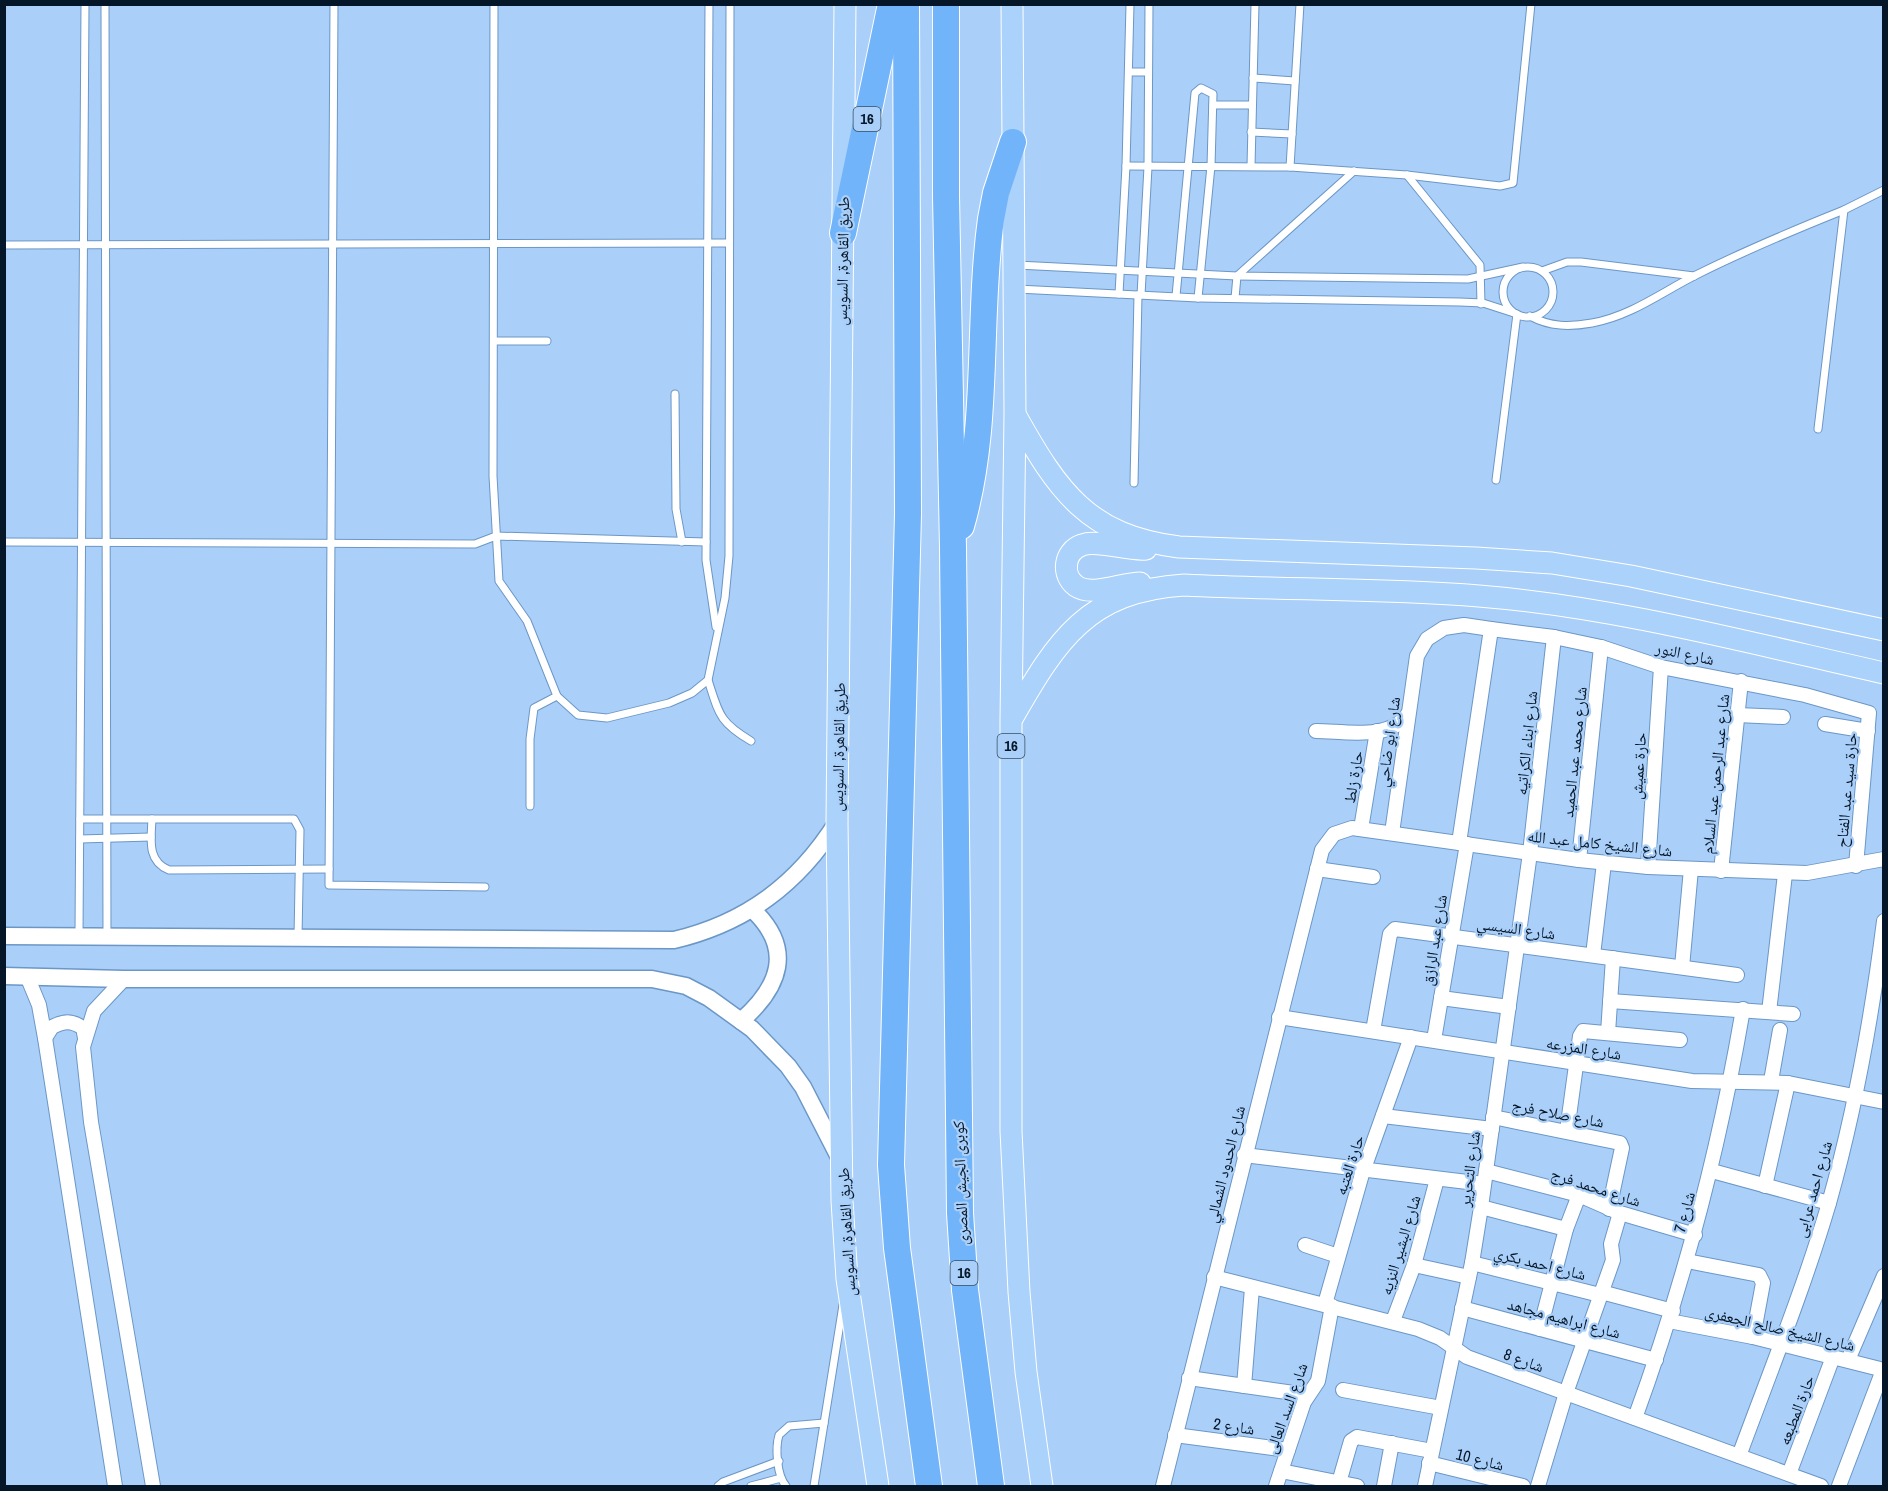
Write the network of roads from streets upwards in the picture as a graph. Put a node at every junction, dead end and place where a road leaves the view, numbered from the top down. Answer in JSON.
{"nodes":[{"id":1,"x":845,"y":4,"type":"edge"},
{"id":2,"x":891,"y":4,"type":"edge"},
{"id":3,"x":906,"y":4,"type":"edge"},
{"id":4,"x":946,"y":4,"type":"edge"},
{"id":5,"x":1012,"y":4,"type":"edge"},
{"id":6,"x":1013,"y":142,"type":"junction"},
{"id":7,"x":843,"y":233,"type":"junction"},
{"id":8,"x":1015,"y":414,"type":"junction"},
{"id":9,"x":1161,"y":545,"type":"junction"},
{"id":10,"x":953,"y":548,"type":"junction"},
{"id":11,"x":1165,"y":586,"type":"junction"},
{"id":12,"x":1491,"y":629,"type":"junction"},
{"id":13,"x":1884,"y":630,"type":"edge"},
{"id":14,"x":1554,"y":637,"type":"junction"},
{"id":15,"x":1601,"y":647,"type":"junction"},
{"id":16,"x":1417,"y":656,"type":"joint"},
{"id":17,"x":1661,"y":667,"type":"junction"},
{"id":18,"x":1884,"y":673,"type":"edge"},
{"id":19,"x":1741,"y":681,"type":"junction"},
{"id":20,"x":1409,"y":712,"type":"junction"},
{"id":21,"x":1737,"y":715,"type":"junction"},
{"id":22,"x":1783,"y":717,"type":"dead end"},
{"id":23,"x":1011,"y":720,"type":"junction"},
{"id":24,"x":1826,"y":724,"type":"dead end"},
{"id":25,"x":1868,"y":724,"type":"junction"},
{"id":26,"x":1316,"y":731,"type":"dead end"},
{"id":27,"x":1377,"y":731,"type":"junction"},
{"id":28,"x":837,"y":822,"type":"junction"},
{"id":29,"x":1361,"y":829,"type":"junction"},
{"id":30,"x":1392,"y":833,"type":"junction"},
{"id":31,"x":1463,"y":843,"type":"junction"},
{"id":32,"x":1322,"y":849,"type":"joint"},
{"id":33,"x":1530,"y":853,"type":"junction"},
{"id":34,"x":1884,"y":859,"type":"edge"},
{"id":35,"x":1579,"y":860,"type":"junction"},
{"id":36,"x":1604,"y":863,"type":"junction"},
{"id":37,"x":1856,"y":866,"type":"junction"},
{"id":38,"x":1648,"y":867,"type":"junction"},
{"id":39,"x":1317,"y":869,"type":"junction"},
{"id":40,"x":1691,"y":869,"type":"junction"},
{"id":41,"x":1721,"y":870,"type":"junction"},
{"id":42,"x":1785,"y":874,"type":"junction"},
{"id":43,"x":1373,"y":878,"type":"dead end"},
{"id":44,"x":753,"y":910,"type":"junction"},
{"id":45,"x":1884,"y":921,"type":"edge"},
{"id":46,"x":4,"y":936,"type":"edge"},
{"id":47,"x":1451,"y":936,"type":"junction"},
{"id":48,"x":1517,"y":945,"type":"junction"},
{"id":49,"x":1593,"y":955,"type":"junction"},
{"id":50,"x":1613,"y":958,"type":"junction"},
{"id":51,"x":1682,"y":967,"type":"junction"},
{"id":52,"x":1737,"y":975,"type":"dead end"},
{"id":53,"x":4,"y":976,"type":"edge"},
{"id":54,"x":27,"y":976,"type":"junction"},
{"id":55,"x":124,"y":979,"type":"junction"},
{"id":56,"x":1441,"y":998,"type":"junction"},
{"id":57,"x":1610,"y":1001,"type":"junction"},
{"id":58,"x":1509,"y":1007,"type":"junction"},
{"id":59,"x":1743,"y":1009,"type":"junction"},
{"id":60,"x":1769,"y":1012,"type":"junction"},
{"id":61,"x":1793,"y":1014,"type":"dead end"},
{"id":62,"x":1279,"y":1017,"type":"junction"},
{"id":63,"x":741,"y":1020,"type":"junction"},
{"id":64,"x":1780,"y":1030,"type":"dead end"},
{"id":65,"x":1373,"y":1031,"type":"junction"},
{"id":66,"x":1608,"y":1032,"type":"junction"},
{"id":67,"x":1411,"y":1037,"type":"junction"},
{"id":68,"x":45,"y":1038,"type":"junction"},
{"id":69,"x":85,"y":1038,"type":"junction"},
{"id":70,"x":1680,"y":1040,"type":"dead end"},
{"id":71,"x":1434,"y":1041,"type":"junction"},
{"id":72,"x":1503,"y":1052,"type":"junction"},
{"id":73,"x":1577,"y":1063,"type":"junction"},
{"id":74,"x":1731,"y":1081,"type":"junction"},
{"id":75,"x":1771,"y":1081,"type":"junction"},
{"id":76,"x":1788,"y":1083,"type":"junction"},
{"id":77,"x":1855,"y":1094,"type":"junction"},
{"id":78,"x":1884,"y":1102,"type":"edge"},
{"id":79,"x":1383,"y":1116,"type":"junction"},
{"id":80,"x":1492,"y":1123,"type":"junction"},
{"id":81,"x":1567,"y":1131,"type":"junction"},
{"id":82,"x":1244,"y":1155,"type":"junction"},
{"id":83,"x":842,"y":1162,"type":"junction"},
{"id":84,"x":1364,"y":1170,"type":"junction"},
{"id":85,"x":1712,"y":1171,"type":"junction"},
{"id":86,"x":1485,"y":1178,"type":"junction"},
{"id":87,"x":1437,"y":1179,"type":"junction"},
{"id":88,"x":1765,"y":1186,"type":"junction"},
{"id":89,"x":1579,"y":1195,"type":"junction"},
{"id":90,"x":1828,"y":1203,"type":"junction"},
{"id":91,"x":1481,"y":1206,"type":"junction"},
{"id":92,"x":1614,"y":1211,"type":"junction"},
{"id":93,"x":1566,"y":1229,"type":"junction"},
{"id":94,"x":1695,"y":1235,"type":"junction"},
{"id":95,"x":1305,"y":1245,"type":"dead end"},
{"id":96,"x":1338,"y":1256,"type":"junction"},
{"id":97,"x":1688,"y":1261,"type":"junction"},
{"id":98,"x":1414,"y":1265,"type":"junction"},
{"id":99,"x":1470,"y":1270,"type":"junction"},
{"id":100,"x":1884,"y":1276,"type":"edge"},
{"id":101,"x":1214,"y":1277,"type":"junction"},
{"id":102,"x":1551,"y":1283,"type":"junction"},
{"id":103,"x":1252,"y":1288,"type":"junction"},
{"id":104,"x":1601,"y":1294,"type":"junction"},
{"id":105,"x":1329,"y":1305,"type":"junction"},
{"id":106,"x":1462,"y":1308,"type":"junction"},
{"id":107,"x":1671,"y":1316,"type":"junction"},
{"id":108,"x":1393,"y":1321,"type":"junction"},
{"id":109,"x":1540,"y":1329,"type":"junction"},
{"id":110,"x":1754,"y":1337,"type":"junction"},
{"id":111,"x":1585,"y":1341,"type":"junction"},
{"id":112,"x":1781,"y":1345,"type":"junction"},
{"id":113,"x":1454,"y":1348,"type":"junction"},
{"id":114,"x":1833,"y":1357,"type":"junction"},
{"id":115,"x":1656,"y":1360,"type":"junction"},
{"id":116,"x":1848,"y":1360,"type":"junction"},
{"id":117,"x":1883,"y":1370,"type":"edge"},
{"id":118,"x":1189,"y":1378,"type":"junction"},
{"id":119,"x":1245,"y":1386,"type":"junction"},
{"id":120,"x":1343,"y":1390,"type":"dead end"},
{"id":121,"x":1566,"y":1393,"type":"junction"},
{"id":122,"x":1308,"y":1395,"type":"junction"},
{"id":123,"x":1441,"y":1408,"type":"junction"},
{"id":124,"x":1635,"y":1418,"type":"junction"},
{"id":125,"x":1175,"y":1435,"type":"junction"},
{"id":126,"x":1392,"y":1443,"type":"junction"},
{"id":127,"x":1288,"y":1450,"type":"junction"},
{"id":128,"x":1739,"y":1456,"type":"junction"},
{"id":129,"x":1431,"y":1457,"type":"junction"},
{"id":130,"x":1281,"y":1471,"type":"junction"},
{"id":131,"x":1789,"y":1474,"type":"junction"},
{"id":132,"x":1339,"y":1485,"type":"edge"},
{"id":133,"x":115,"y":1486,"type":"edge"},
{"id":134,"x":153,"y":1486,"type":"edge"},
{"id":135,"x":878,"y":1486,"type":"edge"},
{"id":136,"x":929,"y":1486,"type":"edge"},
{"id":137,"x":991,"y":1486,"type":"edge"},
{"id":138,"x":1042,"y":1486,"type":"edge"},
{"id":139,"x":1163,"y":1486,"type":"edge"},
{"id":140,"x":1276,"y":1486,"type":"edge"},
{"id":141,"x":1357,"y":1486,"type":"edge"},
{"id":142,"x":1384,"y":1486,"type":"edge"},
{"id":143,"x":1425,"y":1486,"type":"edge"},
{"id":144,"x":1523,"y":1486,"type":"edge"},
{"id":145,"x":1538,"y":1486,"type":"edge"},
{"id":146,"x":1821,"y":1486,"type":"edge"},
{"id":147,"x":1839,"y":1486,"type":"edge"}],
"edges":[{"from":1,"to":7,"type":"main road","name":"طريق القاهرة, السويس","number":"16"},
{"from":2,"to":7,"type":"highway","number":"16"},
{"from":3,"to":136,"type":"highway"},
{"from":4,"to":10,"type":"highway","number":"16"},
{"from":5,"to":6,"type":"main road","number":"16"},
{"from":6,"to":8,"type":"main road","number":"16"},
{"from":6,"to":10,"type":"highway","number":"16"},
{"from":7,"to":28,"type":"main road","name":"طريق القاهرة, السويس","number":"16"},
{"from":8,"to":9,"type":"main road"},
{"from":8,"to":23,"type":"main road","number":"16"},
{"from":9,"to":11,"type":"main road"},
{"from":9,"to":13,"type":"main road"},
{"from":10,"to":137,"type":"highway","name":"كوبرى الجيش المصرى","number":"16"},
{"from":11,"to":18,"type":"main road"},
{"from":11,"to":23,"type":"main road"},
{"from":12,"to":14,"type":"street","name":"شارع النور"},
{"from":12,"to":16,"type":"street","name":"شارع النور"},
{"from":12,"to":31,"type":"street"},
{"from":14,"to":15,"type":"street","name":"شارع النور"},
{"from":14,"to":33,"type":"street","name":"شارع ابناء الكراتيه"},
{"from":15,"to":17,"type":"street","name":"شارع النور"},
{"from":15,"to":35,"type":"street","name":"شارع محمد عبد الحميد"},
{"from":16,"to":20,"type":"street","name":"شارع ابو ضاحي"},
{"from":17,"to":19,"type":"street","name":"شارع النور"},
{"from":17,"to":38,"type":"street","name":"حارة عميش"},
{"from":19,"to":21,"type":"street","name":"شارع عبد الرحمن عبد السلام"},
{"from":19,"to":25,"type":"street","name":"شارع النور"},
{"from":20,"to":27,"type":"street"},
{"from":20,"to":30,"type":"street","name":"شارع ابو ضاحي"},
{"from":21,"to":22,"type":"street"},
{"from":21,"to":41,"type":"street","name":"شارع عبد الرحمن عبد السلام"},
{"from":23,"to":138,"type":"main road","number":"16"},
{"from":24,"to":25,"type":"street"},
{"from":25,"to":37,"type":"street","name":"حارة سيد عبد الفتاح"},
{"from":26,"to":27,"type":"street"},
{"from":27,"to":29,"type":"street","name":"حارة زلط"},
{"from":28,"to":44,"type":"street"},
{"from":28,"to":83,"type":"main road","name":"طريق القاهرة, السويس","number":"16"},
{"from":29,"to":30,"type":"street","name":"شارع الشيخ كامل عبد الله"},
{"from":29,"to":32,"type":"street","name":"شارع الشيخ كامل عبد الله"},
{"from":30,"to":31,"type":"street","name":"شارع الشيخ كامل عبد الله"},
{"from":31,"to":33,"type":"street","name":"شارع الشيخ كامل عبد الله"},
{"from":31,"to":47,"type":"street","name":"شارع عبد الرازق"},
{"from":32,"to":39,"type":"street","name":"شارع الحدود الشمالي"},
{"from":33,"to":35,"type":"street","name":"شارع الشيخ كامل عبد الله"},
{"from":33,"to":48,"type":"street","name":"شارع التحرير"},
{"from":34,"to":37,"type":"street","name":"شارع الشيخ كامل عبد الله"},
{"from":35,"to":36,"type":"street","name":"شارع الشيخ كامل عبد الله"},
{"from":36,"to":38,"type":"street","name":"شارع الشيخ كامل عبد الله"},
{"from":36,"to":49,"type":"street"},
{"from":37,"to":42,"type":"street","name":"شارع الشيخ كامل عبد الله"},
{"from":38,"to":40,"type":"street","name":"شارع الشيخ كامل عبد الله"},
{"from":39,"to":43,"type":"street"},
{"from":39,"to":62,"type":"street","name":"شارع الحدود الشمالي"},
{"from":40,"to":41,"type":"street","name":"شارع الشيخ كامل عبد الله"},
{"from":40,"to":51,"type":"street"},
{"from":41,"to":42,"type":"street","name":"شارع الشيخ كامل عبد الله"},
{"from":42,"to":60,"type":"street"},
{"from":44,"to":46,"type":"street"},
{"from":44,"to":63,"type":"street"},
{"from":45,"to":77,"type":"street","name":"شارع احمد عرابى"},
{"from":47,"to":48,"type":"street","name":"شارع السيسي"},
{"from":47,"to":56,"type":"street","name":"شارع عبد الرازق"},
{"from":47,"to":65,"type":"street","name":"شارع السيسي"},
{"from":48,"to":49,"type":"street","name":"شارع السيسي"},
{"from":48,"to":58,"type":"street","name":"شارع التحرير"},
{"from":49,"to":50,"type":"street","name":"شارع السيسي"},
{"from":50,"to":51,"type":"street","name":"شارع السيسي"},
{"from":50,"to":57,"type":"street"},
{"from":51,"to":52,"type":"street","name":"شارع السيسي"},
{"from":53,"to":54,"type":"street"},
{"from":54,"to":55,"type":"street"},
{"from":54,"to":68,"type":"street"},
{"from":55,"to":63,"type":"street"},
{"from":55,"to":69,"type":"street"},
{"from":56,"to":58,"type":"street"},
{"from":56,"to":71,"type":"street","name":"شارع عبد الرازق"},
{"from":57,"to":59,"type":"street"},
{"from":57,"to":66,"type":"street"},
{"from":58,"to":72,"type":"street","name":"شارع التحرير"},
{"from":59,"to":60,"type":"street"},
{"from":59,"to":74,"type":"street","name":"شارع 7"},
{"from":60,"to":61,"type":"street"},
{"from":62,"to":65,"type":"street","name":"شارع المزرعه"},
{"from":62,"to":82,"type":"street","name":"شارع الحدود الشمالي"},
{"from":63,"to":83,"type":"street"},
{"from":64,"to":75,"type":"street"},
{"from":65,"to":67,"type":"street","name":"شارع المزرعه"},
{"from":66,"to":70,"type":"street"},
{"from":66,"to":73,"type":"street"},
{"from":67,"to":71,"type":"street","name":"شارع المزرعه"},
{"from":67,"to":79,"type":"street","name":"حارة العتبه"},
{"from":68,"to":69,"type":"street"},
{"from":68,"to":133,"type":"street"},
{"from":69,"to":134,"type":"street"},
{"from":71,"to":72,"type":"street","name":"شارع المزرعه"},
{"from":72,"to":73,"type":"street","name":"شارع المزرعه"},
{"from":72,"to":80,"type":"street","name":"شارع التحرير"},
{"from":73,"to":74,"type":"street","name":"شارع المزرعه"},
{"from":73,"to":81,"type":"street"},
{"from":74,"to":75,"type":"street","name":"شارع المزرعه"},
{"from":74,"to":85,"type":"street","name":"شارع 7"},
{"from":75,"to":76,"type":"street","name":"شارع المزرعه"},
{"from":76,"to":77,"type":"street","name":"شارع المزرعه"},
{"from":76,"to":88,"type":"street"},
{"from":77,"to":78,"type":"street","name":"شارع المزرعه"},
{"from":77,"to":90,"type":"street","name":"شارع احمد عرابى"},
{"from":79,"to":80,"type":"street","name":"شارع صلاح فرج"},
{"from":79,"to":84,"type":"street","name":"حارة العتبه"},
{"from":80,"to":81,"type":"street","name":"شارع صلاح فرج"},
{"from":80,"to":86,"type":"street","name":"شارع التحرير"},
{"from":81,"to":92,"type":"street","name":"شارع صلاح فرج"},
{"from":82,"to":84,"type":"street","name":"شارع محمد فرج"},
{"from":82,"to":101,"type":"street","name":"شارع الحدود الشمالي"},
{"from":83,"to":135,"type":"main road","name":"طريق القاهرة, السويس","number":"16"},
{"from":84,"to":87,"type":"street","name":"شارع محمد فرج"},
{"from":84,"to":96,"type":"street","name":"حارة العتبه"},
{"from":85,"to":88,"type":"street"},
{"from":85,"to":94,"type":"street","name":"شارع 7"},
{"from":86,"to":87,"type":"street","name":"شارع محمد فرج"},
{"from":86,"to":89,"type":"street","name":"شارع محمد فرج"},
{"from":86,"to":91,"type":"street","name":"شارع التحرير"},
{"from":87,"to":98,"type":"street","name":"شارع البشير النزيه"},
{"from":88,"to":90,"type":"street"},
{"from":89,"to":92,"type":"street","name":"شارع محمد فرج"},
{"from":89,"to":93,"type":"street"},
{"from":90,"to":112,"type":"street","name":"شارع احمد عرابى"},
{"from":91,"to":93,"type":"street"},
{"from":91,"to":99,"type":"street","name":"شارع التحرير"},
{"from":92,"to":94,"type":"street","name":"شارع محمد فرج"},
{"from":92,"to":104,"type":"street"},
{"from":93,"to":102,"type":"street"},
{"from":94,"to":97,"type":"street","name":"شارع 7"},
{"from":95,"to":96,"type":"street"},
{"from":96,"to":105,"type":"street","name":"حارة العتبه"},
{"from":97,"to":107,"type":"street","name":"شارع 7"},
{"from":97,"to":110,"type":"street"},
{"from":98,"to":99,"type":"street","name":"شارع احمد بكري"},
{"from":98,"to":108,"type":"street","name":"شارع البشير النزيه"},
{"from":99,"to":102,"type":"street","name":"شارع احمد بكري"},
{"from":99,"to":106,"type":"street","name":"شارع التحرير"},
{"from":100,"to":116,"type":"street"},
{"from":101,"to":103,"type":"street","name":"شارع 8"},
{"from":101,"to":118,"type":"street","name":"شارع الحدود الشمالي"},
{"from":102,"to":104,"type":"street","name":"شارع احمد بكري"},
{"from":102,"to":109,"type":"street"},
{"from":103,"to":105,"type":"street","name":"شارع 8"},
{"from":103,"to":119,"type":"street"},
{"from":104,"to":107,"type":"street","name":"شارع احمد بكري"},
{"from":104,"to":111,"type":"street"},
{"from":105,"to":108,"type":"street","name":"شارع 8"},
{"from":105,"to":122,"type":"street","name":"شارع السد العالى"},
{"from":106,"to":109,"type":"street","name":"شارع ابراهيم مجاهد"},
{"from":106,"to":113,"type":"street","name":"شارع التحرير"},
{"from":107,"to":110,"type":"street","name":"شارع الشيخ صالح الجعفرى"},
{"from":107,"to":115,"type":"street","name":"شارع 7"},
{"from":108,"to":113,"type":"street","name":"شارع 8"},
{"from":109,"to":111,"type":"street","name":"شارع ابراهيم مجاهد"},
{"from":110,"to":112,"type":"street","name":"شارع الشيخ صالح الجعفرى"},
{"from":111,"to":115,"type":"street","name":"شارع ابراهيم مجاهد"},
{"from":111,"to":121,"type":"street"},
{"from":112,"to":114,"type":"street","name":"شارع الشيخ صالح الجعفرى"},
{"from":112,"to":128,"type":"street","name":"شارع احمد عرابى"},
{"from":113,"to":121,"type":"street","name":"شارع 8"},
{"from":113,"to":123,"type":"street","name":"شارع التحرير"},
{"from":114,"to":116,"type":"street","name":"شارع الشيخ صالح الجعفرى"},
{"from":114,"to":131,"type":"street","name":"حارة المطبعه"},
{"from":115,"to":124,"type":"street","name":"شارع 7"},
{"from":116,"to":117,"type":"street","name":"شارع الشيخ صالح الجعفرى"},
{"from":117,"to":147,"type":"street"},
{"from":118,"to":119,"type":"street"},
{"from":118,"to":125,"type":"street","name":"شارع الحدود الشمالي"},
{"from":119,"to":122,"type":"street"},
{"from":120,"to":123,"type":"street"},
{"from":121,"to":124,"type":"street","name":"شارع 8"},
{"from":121,"to":145,"type":"street"},
{"from":122,"to":127,"type":"street","name":"شارع السد العالى"},
{"from":123,"to":129,"type":"street","name":"شارع التحرير"},
{"from":124,"to":128,"type":"street","name":"شارع 8"},
{"from":125,"to":127,"type":"street","name":"شارع 2"},
{"from":125,"to":139,"type":"street","name":"شارع الحدود الشمالي"},
{"from":126,"to":129,"type":"street","name":"شارع 10"},
{"from":126,"to":132,"type":"street","name":"شارع 10"},
{"from":126,"to":142,"type":"street"},
{"from":127,"to":130,"type":"street","name":"شارع السد العالى"},
{"from":128,"to":131,"type":"street","name":"شارع 8"},
{"from":129,"to":143,"type":"street","name":"شارع التحرير"},
{"from":129,"to":144,"type":"street","name":"شارع 10"},
{"from":130,"to":132,"type":"street"},
{"from":130,"to":140,"type":"street","name":"شارع السد العالى"},
{"from":131,"to":146,"type":"street","name":"شارع 8"},
{"from":132,"to":141,"type":"street"}]}
